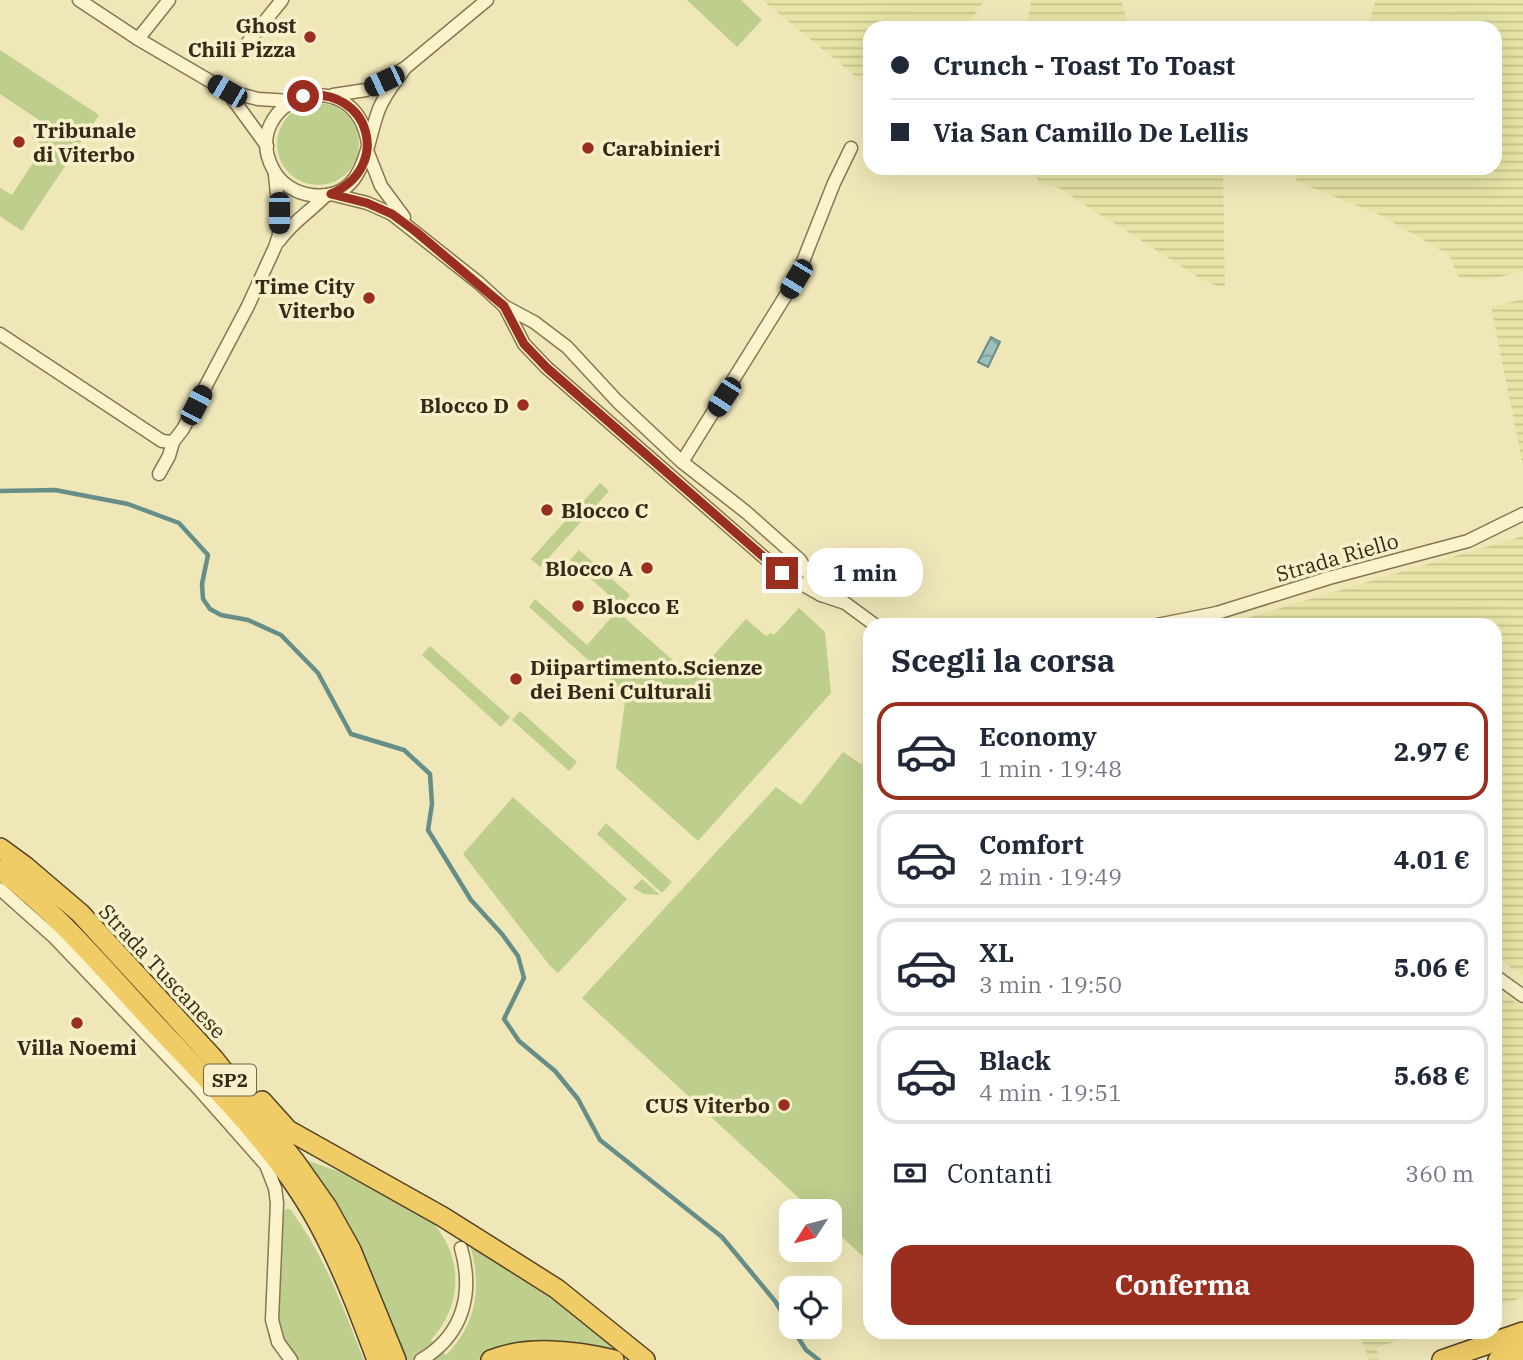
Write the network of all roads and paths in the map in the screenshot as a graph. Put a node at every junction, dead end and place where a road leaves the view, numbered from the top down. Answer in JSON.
{"nodes":[{"id":1,"x":79,"y":0,"type":"edge"},
{"id":2,"x":169,"y":0,"type":"edge"},
{"id":3,"x":282,"y":0,"type":"edge"},
{"id":4,"x":487,"y":0,"type":"edge"},
{"id":5,"x":138,"y":39,"type":"junction"},
{"id":6,"x":248,"y":42,"type":"dead end"},
{"id":7,"x":405,"y":68,"type":"junction"},
{"id":8,"x":227,"y":91,"type":"junction"},
{"id":9,"x":330,"y":96,"type":"junction"},
{"id":10,"x":291,"y":101,"type":"junction"},
{"id":11,"x":267,"y":145,"type":"junction"},
{"id":12,"x":368,"y":148,"type":"junction"},
{"id":13,"x":851,"y":148,"type":"dead end"},
{"id":14,"x":274,"y":171,"type":"junction"},
{"id":15,"x":329,"y":194,"type":"junction"},
{"id":16,"x":415,"y":231,"type":"junction"},
{"id":17,"x":275,"y":247,"type":"junction"},
{"id":18,"x":504,"y":306,"type":"junction"},
{"id":19,"x":0,"y":334,"type":"edge"},
{"id":20,"x":173,"y":442,"type":"junction"},
{"id":21,"x":682,"y":462,"type":"junction"},
{"id":22,"x":159,"y":474,"type":"dead end"},
{"id":23,"x":1523,"y":514,"type":"edge"},
{"id":24,"x":821,"y":594,"type":"junction"},
{"id":25,"x":865,"y":618,"type":"edge"},
{"id":26,"x":1192,"y":618,"type":"edge"},
{"id":27,"x":0,"y":848,"type":"edge"},
{"id":28,"x":0,"y":870,"type":"edge"},
{"id":29,"x":0,"y":889,"type":"edge"},
{"id":30,"x":1502,"y":981,"type":"edge"},
{"id":31,"x":1523,"y":996,"type":"edge"},
{"id":32,"x":225,"y":1074,"type":"junction"},
{"id":33,"x":266,"y":1165,"type":"junction"},
{"id":34,"x":443,"y":1217,"type":"junction"},
{"id":35,"x":327,"y":1242,"type":"junction"},
{"id":36,"x":461,"y":1248,"type":"joint"},
{"id":37,"x":1523,"y":1332,"type":"edge"},
{"id":38,"x":1523,"y":1352,"type":"edge"},
{"id":39,"x":291,"y":1360,"type":"edge"},
{"id":40,"x":377,"y":1360,"type":"edge"},
{"id":41,"x":396,"y":1360,"type":"edge"},
{"id":42,"x":421,"y":1360,"type":"edge"},
{"id":43,"x":491,"y":1360,"type":"edge"},
{"id":44,"x":614,"y":1360,"type":"edge"},
{"id":45,"x":645,"y":1360,"type":"edge"},
{"id":46,"x":1442,"y":1360,"type":"edge"},
{"id":47,"x":1498,"y":1360,"type":"edge"}],
"edges":[{"from":1,"to":5,"type":"street"},
{"from":2,"to":5,"type":"street"},
{"from":3,"to":6,"type":"street"},
{"from":4,"to":7,"type":"street"},
{"from":5,"to":8,"type":"street"},
{"from":7,"to":9,"type":"street"},
{"from":7,"to":12,"type":"street"},
{"from":8,"to":10,"type":"street"},
{"from":8,"to":11,"type":"street"},
{"from":9,"to":10,"type":"street"},
{"from":9,"to":12,"type":"street"},
{"from":10,"to":11,"type":"street"},
{"from":11,"to":14,"type":"street"},
{"from":12,"to":15,"type":"street"},
{"from":12,"to":16,"type":"street"},
{"from":13,"to":21,"type":"street"},
{"from":14,"to":15,"type":"street"},
{"from":14,"to":17,"type":"street"},
{"from":15,"to":16,"type":"street"},
{"from":15,"to":17,"type":"street"},
{"from":16,"to":18,"type":"street"},
{"from":17,"to":20,"type":"street"},
{"from":18,"to":21,"type":"street"},
{"from":18,"to":24,"type":"street"},
{"from":19,"to":20,"type":"street"},
{"from":20,"to":22,"type":"street"},
{"from":21,"to":24,"type":"street"},
{"from":23,"to":26,"type":"street","name":"Strada Riello"},
{"from":24,"to":25,"type":"street"},
{"from":27,"to":32,"type":"highway","name":"Strada Tuscanese","number":"SP2"},
{"from":28,"to":35,"type":"highway","name":"Strada Tuscanese","number":"SP2"},
{"from":29,"to":33,"type":"street"},
{"from":30,"to":31,"type":"street"},
{"from":32,"to":34,"type":"highway"},
{"from":32,"to":41,"type":"highway","name":"Strada Tuscanese","number":"SP2"},
{"from":33,"to":35,"type":"highway"},
{"from":33,"to":39,"type":"street"},
{"from":34,"to":36,"type":"highway"},
{"from":34,"to":45,"type":"highway"},
{"from":35,"to":40,"type":"highway","name":"Strada Tuscanese","number":"SP2"},
{"from":36,"to":42,"type":"street"},
{"from":37,"to":46,"type":"highway"},
{"from":38,"to":47,"type":"highway"},
{"from":43,"to":44,"type":"highway"}]}
